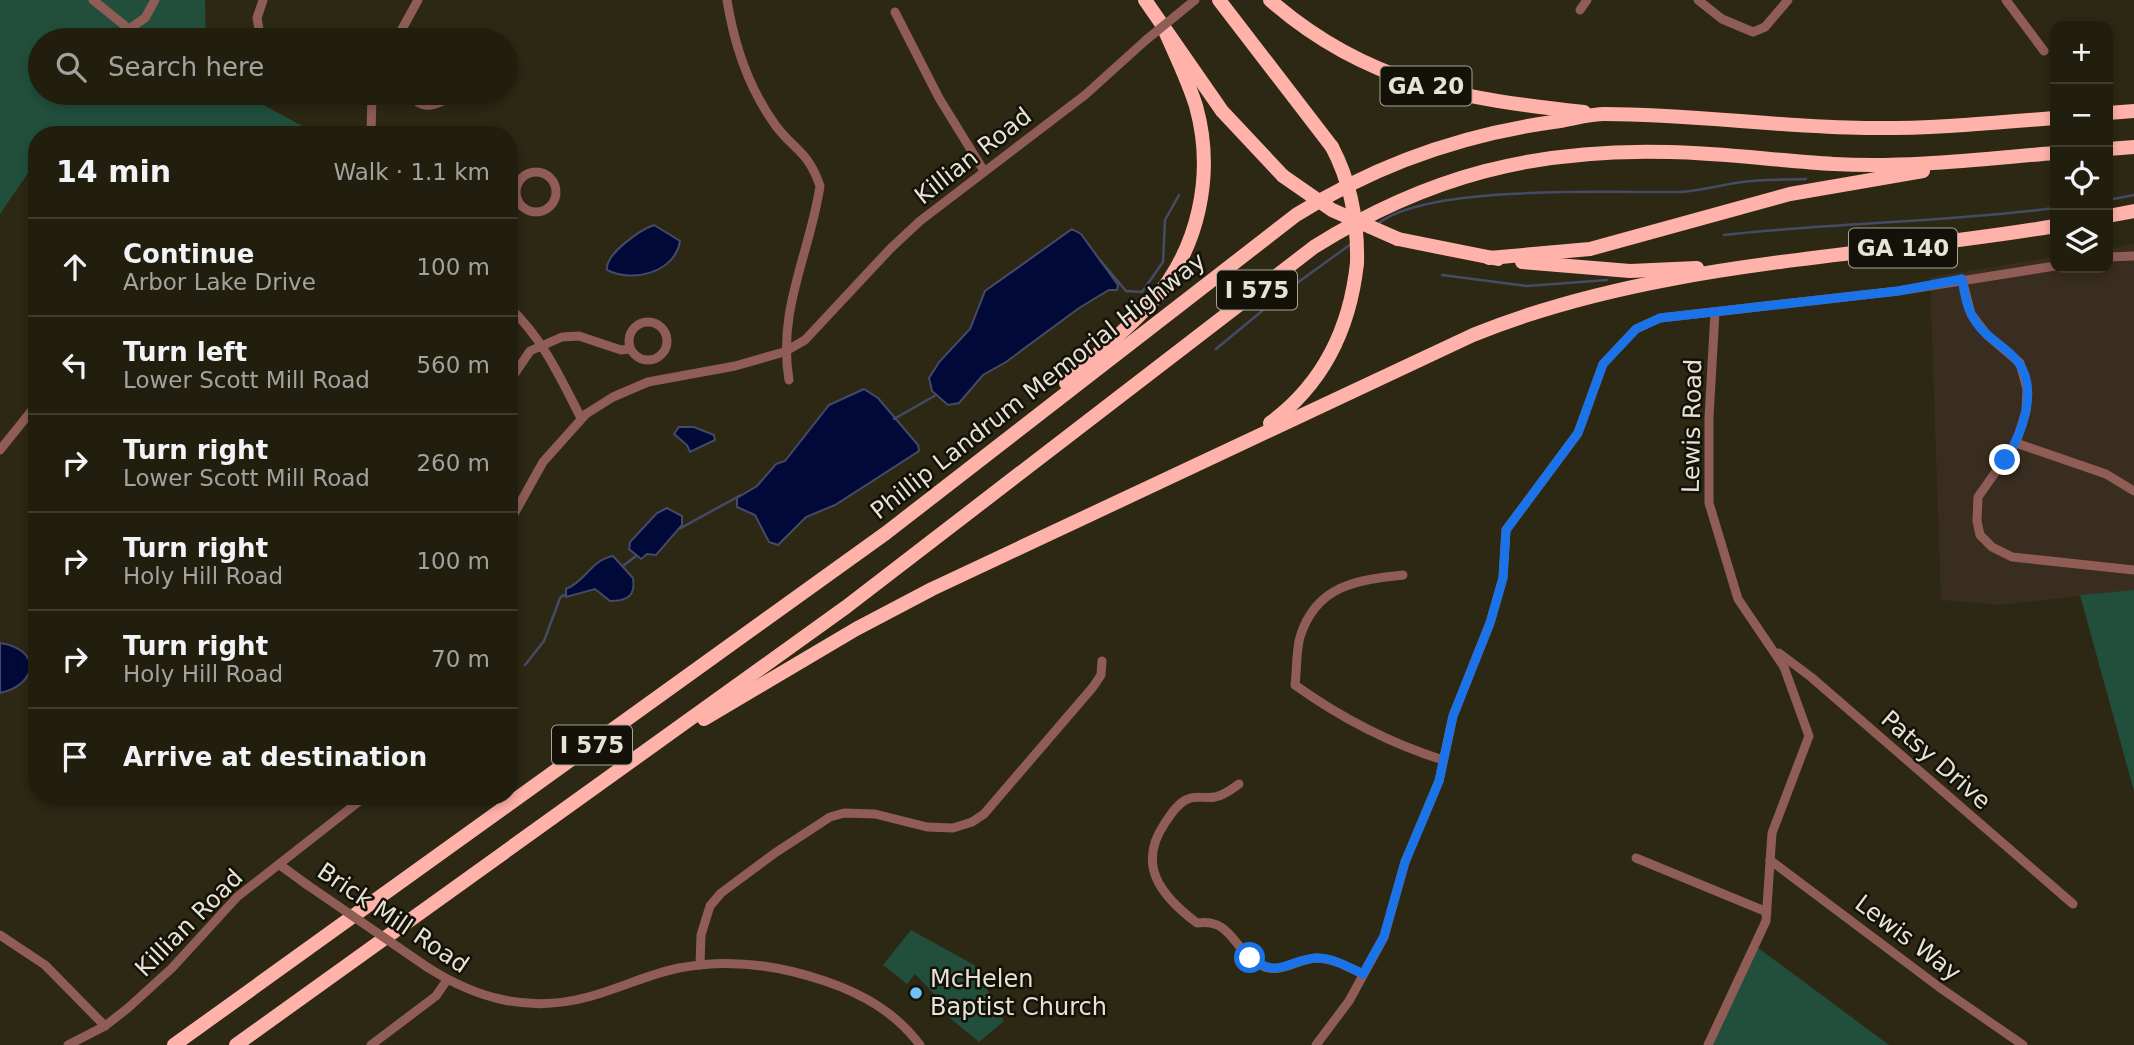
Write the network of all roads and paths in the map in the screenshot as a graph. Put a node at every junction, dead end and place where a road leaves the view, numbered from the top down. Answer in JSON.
{"nodes":[{"id":1,"x":93,"y":0,"type":"edge"},
{"id":2,"x":155,"y":0,"type":"edge"},
{"id":3,"x":263,"y":0,"type":"edge"},
{"id":4,"x":418,"y":0,"type":"edge"},
{"id":5,"x":727,"y":0,"type":"edge"},
{"id":6,"x":1145,"y":0,"type":"edge"},
{"id":7,"x":1195,"y":0,"type":"edge"},
{"id":8,"x":1219,"y":0,"type":"edge"},
{"id":9,"x":1270,"y":0,"type":"edge"},
{"id":10,"x":1587,"y":0,"type":"edge"},
{"id":11,"x":1698,"y":0,"type":"edge"},
{"id":12,"x":1788,"y":0,"type":"edge"},
{"id":13,"x":2007,"y":0,"type":"edge"},
{"id":14,"x":1580,"y":10,"type":"dead end"},
{"id":15,"x":895,"y":12,"type":"dead end"},
{"id":16,"x":128,"y":28,"type":"edge"},
{"id":17,"x":130,"y":28,"type":"edge"},
{"id":18,"x":259,"y":28,"type":"edge"},
{"id":19,"x":403,"y":28,"type":"edge"},
{"id":20,"x":1165,"y":31,"type":"junction"},
{"id":21,"x":2044,"y":51,"type":"dead end"},
{"id":22,"x":372,"y":105,"type":"edge"},
{"id":23,"x":2134,"y":111,"type":"edge"},
{"id":24,"x":2113,"y":113,"type":"edge"},
{"id":25,"x":1603,"y":114,"type":"junction"},
{"id":26,"x":2050,"y":118,"type":"edge"},
{"id":27,"x":371,"y":126,"type":"edge"},
{"id":28,"x":2134,"y":147,"type":"edge"},
{"id":29,"x":2113,"y":149,"type":"edge"},
{"id":30,"x":2050,"y":153,"type":"edge"},
{"id":31,"x":2000,"y":158,"type":"junction"},
{"id":32,"x":984,"y":171,"type":"junction"},
{"id":33,"x":518,"y":185,"type":"edge"},
{"id":34,"x":518,"y":205,"type":"edge"},
{"id":35,"x":2134,"y":211,"type":"edge"},
{"id":36,"x":2113,"y":215,"type":"edge"},
{"id":37,"x":2050,"y":227,"type":"edge"},
{"id":38,"x":2134,"y":256,"type":"edge"},
{"id":39,"x":2113,"y":257,"type":"edge"},
{"id":40,"x":1489,"y":258,"type":"junction"},
{"id":41,"x":1758,"y":266,"type":"junction"},
{"id":42,"x":2050,"y":267,"type":"edge"},
{"id":43,"x":1962,"y":279,"type":"junction"},
{"id":44,"x":1715,"y":312,"type":"junction"},
{"id":45,"x":518,"y":315,"type":"edge"},
{"id":46,"x":541,"y":345,"type":"junction"},
{"id":47,"x":630,"y":349,"type":"junction"},
{"id":48,"x":785,"y":352,"type":"junction"},
{"id":49,"x":518,"y":369,"type":"edge"},
{"id":50,"x":789,"y":380,"type":"dead end"},
{"id":51,"x":28,"y":415,"type":"edge"},
{"id":52,"x":581,"y":418,"type":"junction"},
{"id":53,"x":1006,"y":439,"type":"junction"},
{"id":54,"x":1250,"y":439,"type":"junction"},
{"id":55,"x":2016,"y":443,"type":"junction"},
{"id":56,"x":0,"y":450,"type":"edge"},
{"id":57,"x":2134,"y":491,"type":"edge"},
{"id":58,"x":518,"y":507,"type":"edge"},
{"id":59,"x":2134,"y":570,"type":"edge"},
{"id":60,"x":1403,"y":575,"type":"dead end"},
{"id":61,"x":1772,"y":648,"type":"junction"},
{"id":62,"x":1102,"y":660,"type":"dead end"},
{"id":63,"x":636,"y":759,"type":"junction"},
{"id":64,"x":1443,"y":760,"type":"junction"},
{"id":65,"x":1239,"y":784,"type":"dead end"},
{"id":66,"x":518,"y":798,"type":"edge"},
{"id":67,"x":355,"y":805,"type":"edge"},
{"id":68,"x":509,"y":805,"type":"edge"},
{"id":69,"x":1636,"y":858,"type":"dead end"},
{"id":70,"x":1770,"y":859,"type":"junction"},
{"id":71,"x":280,"y":865,"type":"junction"},
{"id":72,"x":2073,"y":904,"type":"dead end"},
{"id":73,"x":1766,"y":912,"type":"junction"},
{"id":74,"x":0,"y":935,"type":"edge"},
{"id":75,"x":700,"y":965,"type":"junction"},
{"id":76,"x":1363,"y":974,"type":"junction"},
{"id":77,"x":447,"y":980,"type":"junction"},
{"id":78,"x":105,"y":1026,"type":"junction"},
{"id":79,"x":68,"y":1045,"type":"edge"},
{"id":80,"x":174,"y":1045,"type":"edge"},
{"id":81,"x":236,"y":1045,"type":"edge"},
{"id":82,"x":370,"y":1045,"type":"edge"},
{"id":83,"x":920,"y":1045,"type":"edge"},
{"id":84,"x":1316,"y":1045,"type":"edge"},
{"id":85,"x":1708,"y":1045,"type":"edge"},
{"id":86,"x":2023,"y":1045,"type":"edge"}],
"edges":[{"from":1,"to":16,"type":"street"},
{"from":2,"to":17,"type":"street"},
{"from":3,"to":18,"type":"street"},
{"from":4,"to":19,"type":"street"},
{"from":5,"to":48,"type":"street"},
{"from":6,"to":20,"type":"highway"},
{"from":7,"to":32,"type":"street","name":"Killian Road","bridge":true},
{"from":8,"to":54,"type":"highway","bridge":true},
{"from":9,"to":25,"type":"highway","number":"GA 20"},
{"from":10,"to":14,"type":"street"},
{"from":11,"to":12,"type":"street"},
{"from":13,"to":21,"type":"street"},
{"from":15,"to":32,"type":"street"},
{"from":20,"to":40,"type":"highway","bridge":true},
{"from":20,"to":53,"type":"highway"},
{"from":22,"to":27,"type":"street"},
{"from":23,"to":24,"type":"highway"},
{"from":25,"to":26,"type":"highway","name":"Phillip Landrum Memorial Highway","number":"I 575"},
{"from":25,"to":53,"type":"highway","name":"Phillip Landrum Memorial Highway","number":"I 575"},
{"from":28,"to":29,"type":"highway"},
{"from":30,"to":31,"type":"highway","number":"I 575"},
{"from":31,"to":40,"type":"highway"},
{"from":31,"to":63,"type":"highway","number":"I 575"},
{"from":32,"to":48,"type":"street","name":"Killian Road"},
{"from":33,"to":34,"type":"street"},
{"from":35,"to":36,"type":"highway"},
{"from":37,"to":41,"type":"highway","number":"GA 140"},
{"from":38,"to":39,"type":"street"},
{"from":40,"to":41,"type":"highway","number":"GA 140"},
{"from":41,"to":54,"type":"highway"},
{"from":42,"to":43,"type":"street"},
{"from":43,"to":44,"type":"street"},
{"from":43,"to":55,"type":"street"},
{"from":44,"to":61,"type":"street","name":"Lewis Road"},
{"from":44,"to":64,"type":"street"},
{"from":45,"to":46,"type":"street"},
{"from":46,"to":47,"type":"street"},
{"from":46,"to":49,"type":"street"},
{"from":46,"to":52,"type":"street"},
{"from":47,"to":47,"type":"street"},
{"from":48,"to":50,"type":"street"},
{"from":48,"to":52,"type":"street","name":"Killian Road"},
{"from":51,"to":56,"type":"street"},
{"from":52,"to":58,"type":"street","name":"Killian Road"},
{"from":53,"to":66,"type":"highway","name":"Phillip Landrum Memorial Highway","number":"I 575"},
{"from":54,"to":63,"type":"highway"},
{"from":55,"to":57,"type":"street"},
{"from":55,"to":59,"type":"street"},
{"from":60,"to":64,"type":"street"},
{"from":61,"to":70,"type":"street","name":"Lewis Road"},
{"from":61,"to":72,"type":"street","name":"Patsy Drive"},
{"from":62,"to":75,"type":"street"},
{"from":63,"to":81,"type":"highway","number":"I 575"},
{"from":64,"to":76,"type":"street"},
{"from":65,"to":76,"type":"street"},
{"from":67,"to":71,"type":"street","name":"Killian Road"},
{"from":68,"to":80,"type":"highway","name":"Phillip Landrum Memorial Highway","number":"I 575"},
{"from":69,"to":73,"type":"street"},
{"from":70,"to":73,"type":"street","name":"Lewis Road"},
{"from":70,"to":86,"type":"street","name":"Lewis Way"},
{"from":71,"to":77,"type":"street","name":"Brick Mill Road","bridge":true},
{"from":71,"to":78,"type":"street","name":"Killian Road"},
{"from":73,"to":85,"type":"street","name":"Lewis Road"},
{"from":74,"to":78,"type":"street"},
{"from":75,"to":77,"type":"street","name":"Brick Mill Road"},
{"from":75,"to":83,"type":"street","name":"Brick Mill Road"},
{"from":76,"to":84,"type":"street"},
{"from":77,"to":82,"type":"street"},
{"from":78,"to":79,"type":"street","name":"Killian Road"}]}
